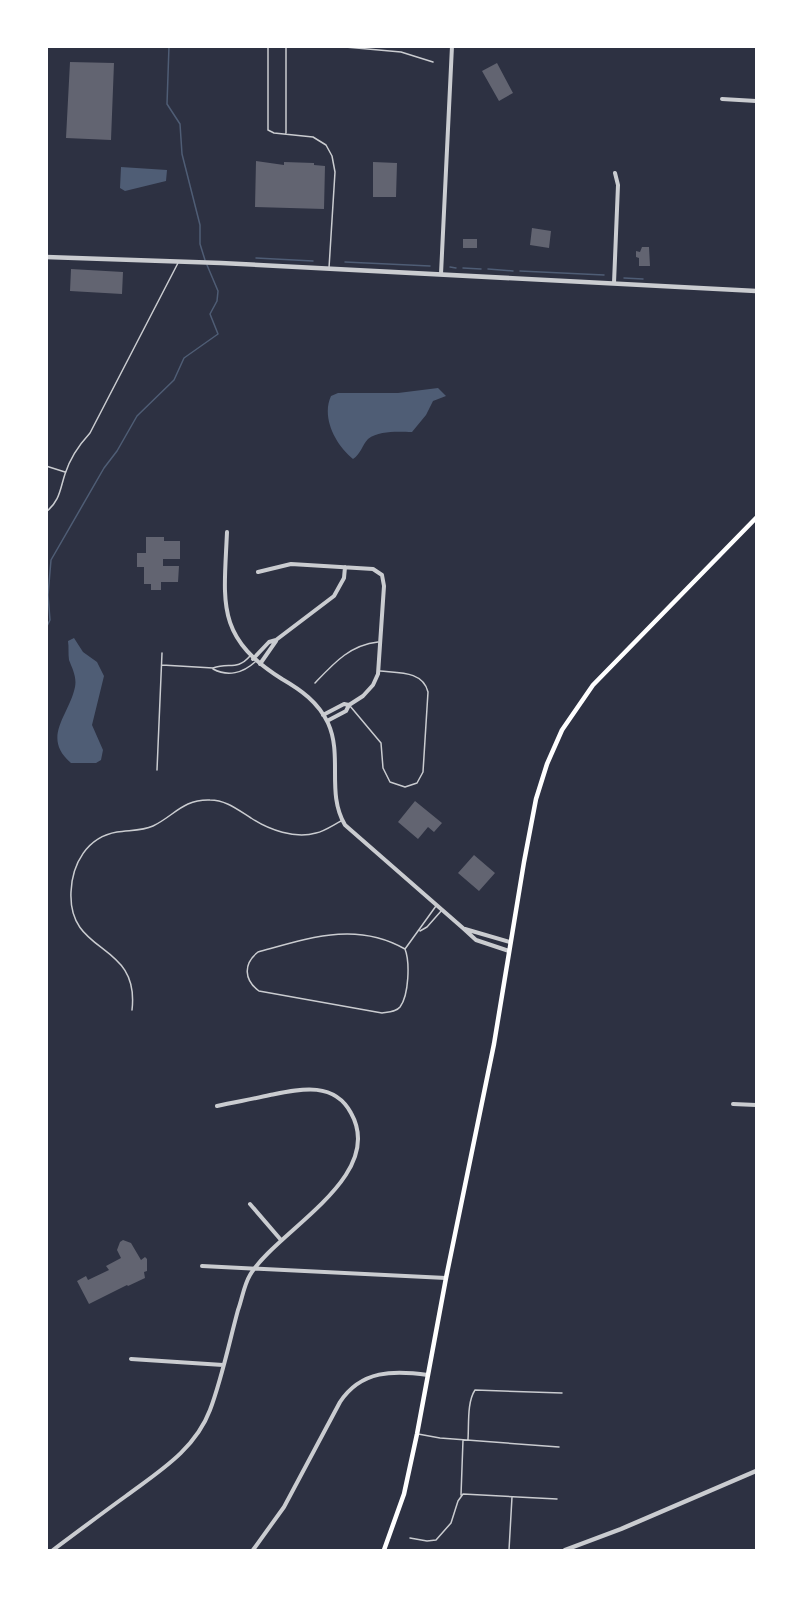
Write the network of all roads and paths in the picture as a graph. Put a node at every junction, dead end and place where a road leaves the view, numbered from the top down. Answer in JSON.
{"nodes":[{"id":1,"x":268,"y":46,"type":"edge"},
{"id":2,"x":286,"y":46,"type":"edge"},
{"id":3,"x":334,"y":46,"type":"edge"},
{"id":4,"x":452,"y":46,"type":"edge"},
{"id":5,"x":433,"y":62,"type":"dead end"},
{"id":6,"x":722,"y":99,"type":"dead end"},
{"id":7,"x":756,"y":101,"type":"edge"},
{"id":8,"x":285,"y":133,"type":"junction"},
{"id":9,"x":615,"y":173,"type":"dead end"},
{"id":10,"x":46,"y":258,"type":"edge"},
{"id":11,"x":178,"y":262,"type":"junction"},
{"id":12,"x":329,"y":269,"type":"junction"},
{"id":13,"x":441,"y":274,"type":"junction"},
{"id":14,"x":614,"y":283,"type":"junction"},
{"id":15,"x":756,"y":291,"type":"edge"},
{"id":16,"x":46,"y":466,"type":"edge"},
{"id":17,"x":66,"y":472,"type":"junction"},
{"id":18,"x":46,"y":512,"type":"edge"},
{"id":19,"x":756,"y":518,"type":"edge"},
{"id":20,"x":227,"y":532,"type":"dead end"},
{"id":21,"x":345,"y":567,"type":"junction"},
{"id":22,"x":258,"y":572,"type":"dead end"},
{"id":23,"x":276,"y":640,"type":"junction"},
{"id":24,"x":380,"y":642,"type":"junction"},
{"id":25,"x":162,"y":653,"type":"dead end"},
{"id":26,"x":253,"y":658,"type":"junction"},
{"id":27,"x":260,"y":664,"type":"junction"},
{"id":28,"x":161,"y":665,"type":"junction"},
{"id":29,"x":213,"y":668,"type":"junction"},
{"id":30,"x":379,"y":670,"type":"junction"},
{"id":31,"x":315,"y":682,"type":"dead end"},
{"id":32,"x":349,"y":705,"type":"junction"},
{"id":33,"x":323,"y":715,"type":"junction"},
{"id":34,"x":327,"y":721,"type":"junction"},
{"id":35,"x":157,"y":770,"type":"dead end"},
{"id":36,"x":342,"y":821,"type":"junction"},
{"id":37,"x":436,"y":905,"type":"junction"},
{"id":38,"x":442,"y":910,"type":"junction"},
{"id":39,"x":464,"y":929,"type":"junction"},
{"id":40,"x":419,"y":931,"type":"junction"},
{"id":41,"x":510,"y":942,"type":"junction"},
{"id":42,"x":405,"y":949,"type":"junction"},
{"id":43,"x":509,"y":951,"type":"junction"},
{"id":44,"x":132,"y":1010,"type":"dead end"},
{"id":45,"x":733,"y":1104,"type":"dead end"},
{"id":46,"x":756,"y":1105,"type":"edge"},
{"id":47,"x":217,"y":1106,"type":"dead end"},
{"id":48,"x":250,"y":1204,"type":"dead end"},
{"id":49,"x":281,"y":1240,"type":"junction"},
{"id":50,"x":202,"y":1266,"type":"dead end"},
{"id":51,"x":254,"y":1269,"type":"junction"},
{"id":52,"x":446,"y":1278,"type":"junction"},
{"id":53,"x":130,"y":1359,"type":"dead end"},
{"id":54,"x":222,"y":1365,"type":"junction"},
{"id":55,"x":428,"y":1375,"type":"junction"},
{"id":56,"x":562,"y":1393,"type":"dead end"},
{"id":57,"x":417,"y":1434,"type":"junction"},
{"id":58,"x":462,"y":1439,"type":"junction"},
{"id":59,"x":468,"y":1440,"type":"junction"},
{"id":60,"x":559,"y":1447,"type":"dead end"},
{"id":61,"x":756,"y":1471,"type":"edge"},
{"id":62,"x":461,"y":1496,"type":"junction"},
{"id":63,"x":512,"y":1496,"type":"junction"},
{"id":64,"x":557,"y":1499,"type":"dead end"},
{"id":65,"x":410,"y":1538,"type":"dead end"},
{"id":66,"x":53,"y":1551,"type":"edge"},
{"id":67,"x":253,"y":1551,"type":"edge"},
{"id":68,"x":384,"y":1551,"type":"edge"},
{"id":69,"x":509,"y":1551,"type":"edge"},
{"id":70,"x":565,"y":1551,"type":"edge"}],
"edges":[{"from":1,"to":8,"type":"lane"},
{"from":2,"to":8,"type":"lane"},
{"from":3,"to":5,"type":"lane"},
{"from":4,"to":13,"type":"street"},
{"from":6,"to":7,"type":"street"},
{"from":8,"to":12,"type":"lane"},
{"from":9,"to":14,"type":"street"},
{"from":10,"to":11,"type":"street"},
{"from":11,"to":12,"type":"street"},
{"from":11,"to":17,"type":"lane"},
{"from":12,"to":13,"type":"street"},
{"from":13,"to":14,"type":"street"},
{"from":14,"to":15,"type":"street"},
{"from":16,"to":17,"type":"lane"},
{"from":17,"to":18,"type":"lane"},
{"from":19,"to":41,"type":"main road"},
{"from":20,"to":26,"type":"street"},
{"from":21,"to":22,"type":"street"},
{"from":21,"to":23,"type":"street"},
{"from":21,"to":24,"type":"street"},
{"from":23,"to":26,"type":"street"},
{"from":23,"to":27,"type":"street"},
{"from":24,"to":30,"type":"street"},
{"from":24,"to":31,"type":"lane"},
{"from":25,"to":28,"type":"lane"},
{"from":26,"to":27,"type":"street"},
{"from":26,"to":29,"type":"lane"},
{"from":26,"to":29,"type":"lane"},
{"from":27,"to":33,"type":"street"},
{"from":28,"to":29,"type":"lane"},
{"from":28,"to":35,"type":"lane"},
{"from":30,"to":32,"type":"street"},
{"from":30,"to":32,"type":"lane"},
{"from":32,"to":33,"type":"street"},
{"from":32,"to":34,"type":"street"},
{"from":33,"to":34,"type":"street"},
{"from":34,"to":36,"type":"street"},
{"from":36,"to":37,"type":"street"},
{"from":36,"to":44,"type":"lane"},
{"from":37,"to":38,"type":"street"},
{"from":37,"to":40,"type":"lane"},
{"from":38,"to":39,"type":"street"},
{"from":38,"to":40,"type":"lane"},
{"from":39,"to":41,"type":"street"},
{"from":39,"to":43,"type":"street"},
{"from":40,"to":42,"type":"lane"},
{"from":41,"to":43,"type":"main road"},
{"from":42,"to":42,"type":"lane"},
{"from":43,"to":52,"type":"main road"},
{"from":45,"to":46,"type":"street"},
{"from":47,"to":49,"type":"street"},
{"from":48,"to":49,"type":"street"},
{"from":49,"to":51,"type":"street"},
{"from":50,"to":51,"type":"street"},
{"from":51,"to":52,"type":"street"},
{"from":51,"to":54,"type":"street"},
{"from":52,"to":55,"type":"main road"},
{"from":53,"to":54,"type":"street"},
{"from":54,"to":66,"type":"street"},
{"from":55,"to":57,"type":"main road"},
{"from":55,"to":67,"type":"street"},
{"from":56,"to":59,"type":"lane"},
{"from":57,"to":58,"type":"lane"},
{"from":57,"to":68,"type":"main road"},
{"from":58,"to":59,"type":"lane"},
{"from":58,"to":62,"type":"lane"},
{"from":59,"to":60,"type":"lane"},
{"from":61,"to":70,"type":"street"},
{"from":62,"to":63,"type":"lane"},
{"from":62,"to":65,"type":"lane"},
{"from":63,"to":64,"type":"lane"},
{"from":63,"to":69,"type":"lane"}]}
